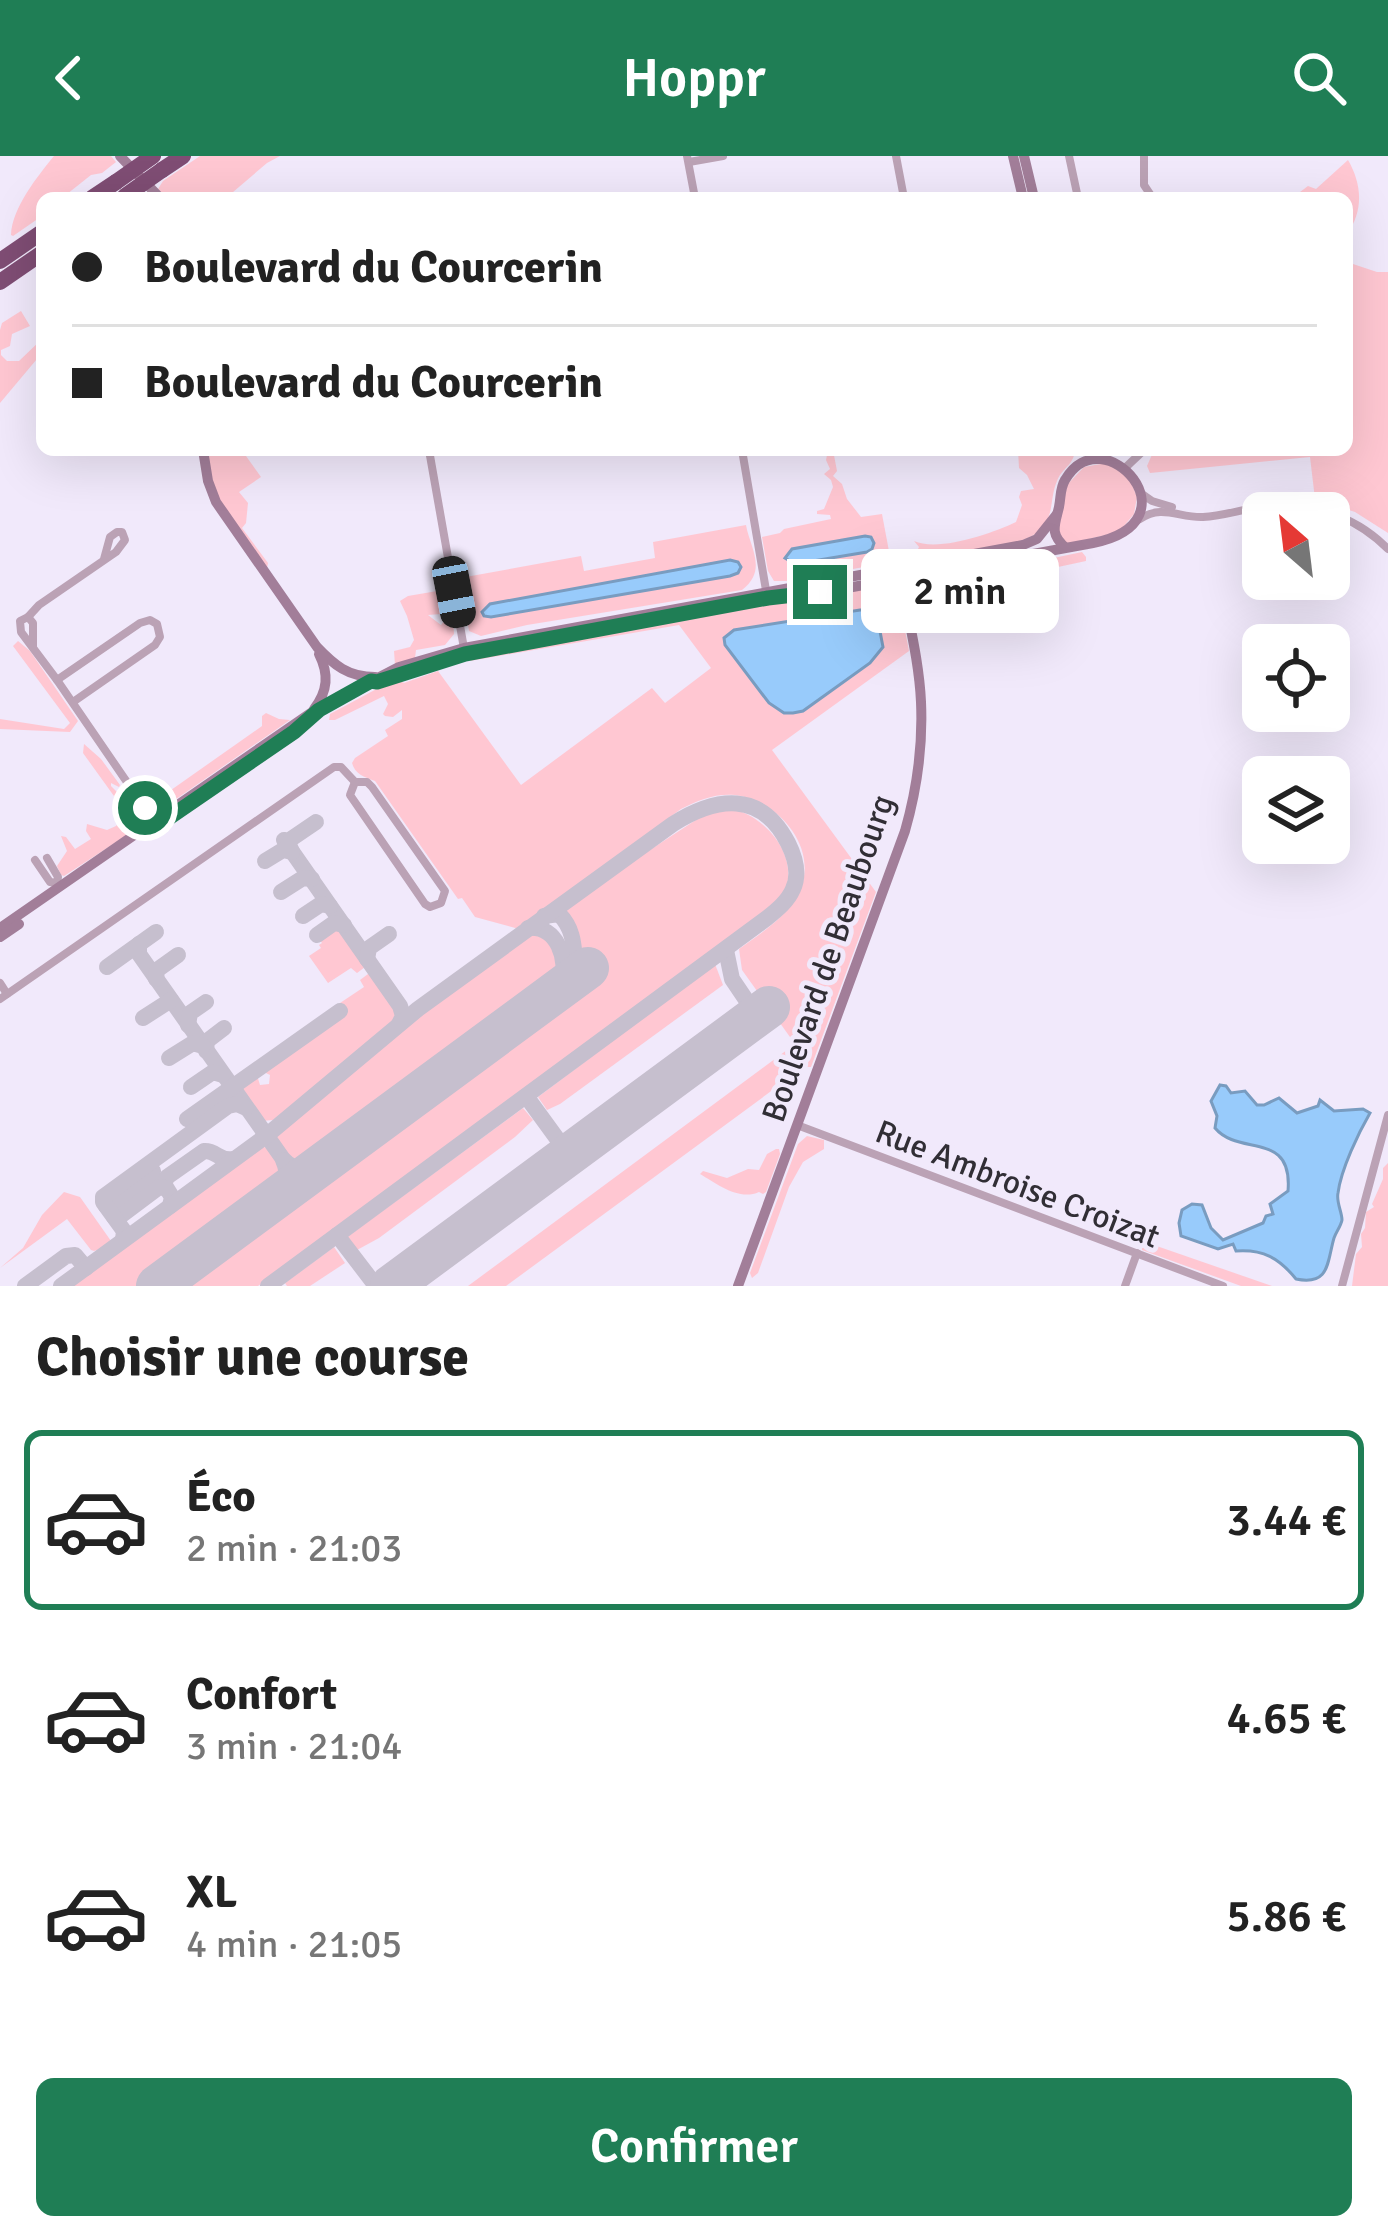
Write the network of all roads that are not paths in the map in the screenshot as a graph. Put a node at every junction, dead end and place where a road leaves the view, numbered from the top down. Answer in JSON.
{"nodes":[{"id":1,"x":119,"y":156,"type":"edge"},
{"id":2,"x":183,"y":156,"type":"edge"},
{"id":3,"x":723,"y":156,"type":"edge"},
{"id":4,"x":896,"y":156,"type":"edge"},
{"id":5,"x":1013,"y":156,"type":"edge"},
{"id":6,"x":1024,"y":156,"type":"edge"},
{"id":7,"x":1069,"y":156,"type":"edge"},
{"id":8,"x":1144,"y":156,"type":"edge"},
{"id":9,"x":688,"y":159,"type":"edge"},
{"id":10,"x":156,"y":161,"type":"edge"},
{"id":11,"x":121,"y":192,"type":"edge"},
{"id":12,"x":154,"y":192,"type":"edge"},
{"id":13,"x":694,"y":192,"type":"edge"},
{"id":14,"x":903,"y":192,"type":"edge"},
{"id":15,"x":1022,"y":192,"type":"edge"},
{"id":16,"x":1033,"y":192,"type":"edge"},
{"id":17,"x":1077,"y":192,"type":"edge"},
{"id":18,"x":1149,"y":192,"type":"edge"},
{"id":19,"x":36,"y":236,"type":"edge"},
{"id":20,"x":36,"y":258,"type":"edge"},
{"id":21,"x":0,"y":261,"type":"edge"},
{"id":22,"x":0,"y":282,"type":"edge"},
{"id":23,"x":204,"y":456,"type":"edge"},
{"id":24,"x":430,"y":456,"type":"edge"},
{"id":25,"x":743,"y":456,"type":"edge"},
{"id":26,"x":1082,"y":456,"type":"edge"},
{"id":27,"x":1104,"y":456,"type":"edge"},
{"id":28,"x":1138,"y":456,"type":"edge"},
{"id":29,"x":1108,"y":460,"type":"junction"},
{"id":30,"x":1081,"y":464,"type":"junction"},
{"id":31,"x":1125,"y":468,"type":"junction"},
{"id":32,"x":1140,"y":492,"type":"junction"},
{"id":33,"x":1057,"y":514,"type":"junction"},
{"id":34,"x":1220,"y":514,"type":"junction"},
{"id":35,"x":1134,"y":524,"type":"junction"},
{"id":36,"x":1066,"y":548,"type":"junction"},
{"id":37,"x":1388,"y":549,"type":"edge"},
{"id":38,"x":104,"y":559,"type":"dead end"},
{"id":39,"x":900,"y":573,"type":"junction"},
{"id":40,"x":767,"y":594,"type":"junction"},
{"id":41,"x":316,"y":647,"type":"junction"},
{"id":42,"x":465,"y":651,"type":"junction"},
{"id":43,"x":344,"y":671,"type":"junction"},
{"id":44,"x":326,"y":679,"type":"junction"},
{"id":45,"x":374,"y":679,"type":"junction"},
{"id":46,"x":58,"y":680,"type":"junction"},
{"id":47,"x":345,"y":695,"type":"junction"},
{"id":48,"x":73,"y":702,"type":"junction"},
{"id":49,"x":316,"y":711,"type":"junction"},
{"id":50,"x":355,"y":782,"type":"junction"},
{"id":51,"x":155,"y":824,"type":"junction"},
{"id":52,"x":47,"y":859,"type":"dead end"},
{"id":53,"x":35,"y":860,"type":"dead end"},
{"id":54,"x":59,"y":888,"type":"junction"},
{"id":55,"x":0,"y":928,"type":"edge"},
{"id":56,"x":0,"y":937,"type":"edge"},
{"id":57,"x":0,"y":983,"type":"edge"},
{"id":58,"x":4,"y":997,"type":"edge"},
{"id":59,"x":1388,"y":1115,"type":"edge"},
{"id":60,"x":797,"y":1125,"type":"junction"},
{"id":61,"x":1136,"y":1253,"type":"junction"},
{"id":62,"x":738,"y":1286,"type":"edge"},
{"id":63,"x":1124,"y":1286,"type":"edge"},
{"id":64,"x":1222,"y":1286,"type":"edge"},
{"id":65,"x":1342,"y":1286,"type":"edge"}],
"edges":[{"from":1,"to":12,"type":"main road"},
{"from":2,"to":10,"type":"highway"},
{"from":3,"to":9,"type":"street"},
{"from":4,"to":14,"type":"street"},
{"from":5,"to":15,"type":"main road"},
{"from":6,"to":16,"type":"main road"},
{"from":7,"to":17,"type":"street"},
{"from":8,"to":18,"type":"street"},
{"from":9,"to":13,"type":"street"},
{"from":10,"to":11,"type":"highway","bridge":true},
{"from":19,"to":21,"type":"highway"},
{"from":20,"to":22,"type":"highway"},
{"from":23,"to":41,"type":"main road"},
{"from":24,"to":42,"type":"street"},
{"from":25,"to":40,"type":"street"},
{"from":26,"to":30,"type":"main road"},
{"from":27,"to":29,"type":"main road"},
{"from":28,"to":31,"type":"street"},
{"from":29,"to":30,"type":"main road"},
{"from":29,"to":31,"type":"main road"},
{"from":30,"to":33,"type":"main road"},
{"from":31,"to":32,"type":"main road"},
{"from":32,"to":34,"type":"street"},
{"from":32,"to":35,"type":"main road"},
{"from":33,"to":36,"type":"main road"},
{"from":33,"to":39,"type":"main road"},
{"from":34,"to":35,"type":"street"},
{"from":34,"to":37,"type":"street"},
{"from":35,"to":36,"type":"main road"},
{"from":36,"to":39,"type":"main road"},
{"from":38,"to":46,"type":"street"},
{"from":39,"to":40,"type":"main road"},
{"from":39,"to":60,"type":"main road","name":"Boulevard de Beaubourg"},
{"from":40,"to":42,"type":"main road"},
{"from":41,"to":43,"type":"main road"},
{"from":41,"to":44,"type":"main road"},
{"from":42,"to":45,"type":"main road"},
{"from":43,"to":45,"type":"main road"},
{"from":43,"to":47,"type":"main road"},
{"from":44,"to":47,"type":"main road"},
{"from":44,"to":49,"type":"main road"},
{"from":45,"to":47,"type":"main road"},
{"from":46,"to":48,"type":"street"},
{"from":46,"to":48,"type":"street"},
{"from":47,"to":49,"type":"main road"},
{"from":48,"to":51,"type":"street"},
{"from":49,"to":51,"type":"main road"},
{"from":50,"to":50,"type":"street"},
{"from":50,"to":58,"type":"street"},
{"from":51,"to":54,"type":"main road"},
{"from":52,"to":54,"type":"street"},
{"from":53,"to":54,"type":"street"},
{"from":54,"to":55,"type":"main road"},
{"from":54,"to":56,"type":"main road"},
{"from":57,"to":58,"type":"street"},
{"from":59,"to":65,"type":"street"},
{"from":60,"to":61,"type":"street","name":"Rue Ambroise Croizat"},
{"from":60,"to":62,"type":"main road","name":"Boulevard de Beaubourg"},
{"from":61,"to":63,"type":"street"},
{"from":61,"to":64,"type":"street","name":"Rue Ambroise Croizat"}]}
